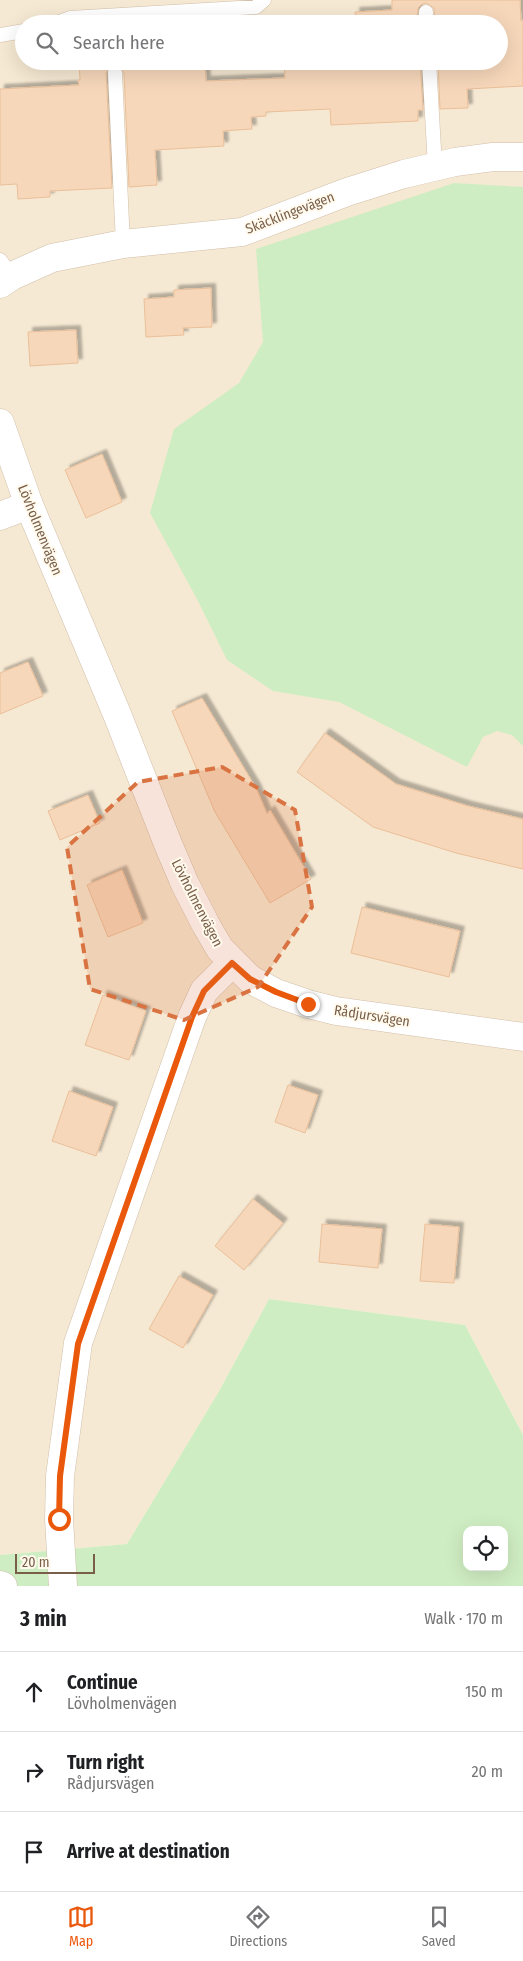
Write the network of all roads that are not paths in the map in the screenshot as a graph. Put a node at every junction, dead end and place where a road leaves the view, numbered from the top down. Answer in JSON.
{"nodes":[{"id":1,"x":264,"y":0,"type":"edge"},
{"id":2,"x":121,"y":15,"type":"edge"},
{"id":3,"x":15,"y":32,"type":"edge"},
{"id":4,"x":0,"y":35,"type":"edge"},
{"id":5,"x":430,"y":70,"type":"edge"},
{"id":6,"x":115,"y":73,"type":"dead end"},
{"id":7,"x":523,"y":157,"type":"edge"},
{"id":8,"x":435,"y":167,"type":"junction"},
{"id":9,"x":123,"y":244,"type":"junction"},
{"id":10,"x":4,"y":273,"type":"edge"},
{"id":11,"x":0,"y":423,"type":"edge"},
{"id":12,"x":29,"y":505,"type":"junction"},
{"id":13,"x":0,"y":516,"type":"edge"},
{"id":14,"x":232,"y":963,"type":"junction"},
{"id":15,"x":523,"y":1038,"type":"edge"},
{"id":16,"x":63,"y":1586,"type":"edge"}],
"edges":[{"from":1,"to":2,"type":"lane"},
{"from":3,"to":4,"type":"lane"},
{"from":5,"to":8,"type":"lane"},
{"from":6,"to":9,"type":"lane"},
{"from":7,"to":8,"type":"street","name":"Skäcklingevägen"},
{"from":8,"to":9,"type":"street","name":"Skäcklingevägen"},
{"from":9,"to":10,"type":"street","name":"Skäcklingevägen"},
{"from":11,"to":12,"type":"street","name":"Lövholmenvägen"},
{"from":12,"to":13,"type":"street"},
{"from":12,"to":14,"type":"street","name":"Lövholmenvägen"},
{"from":14,"to":15,"type":"street","name":"Rådjursvägen"},
{"from":14,"to":16,"type":"street"}]}
